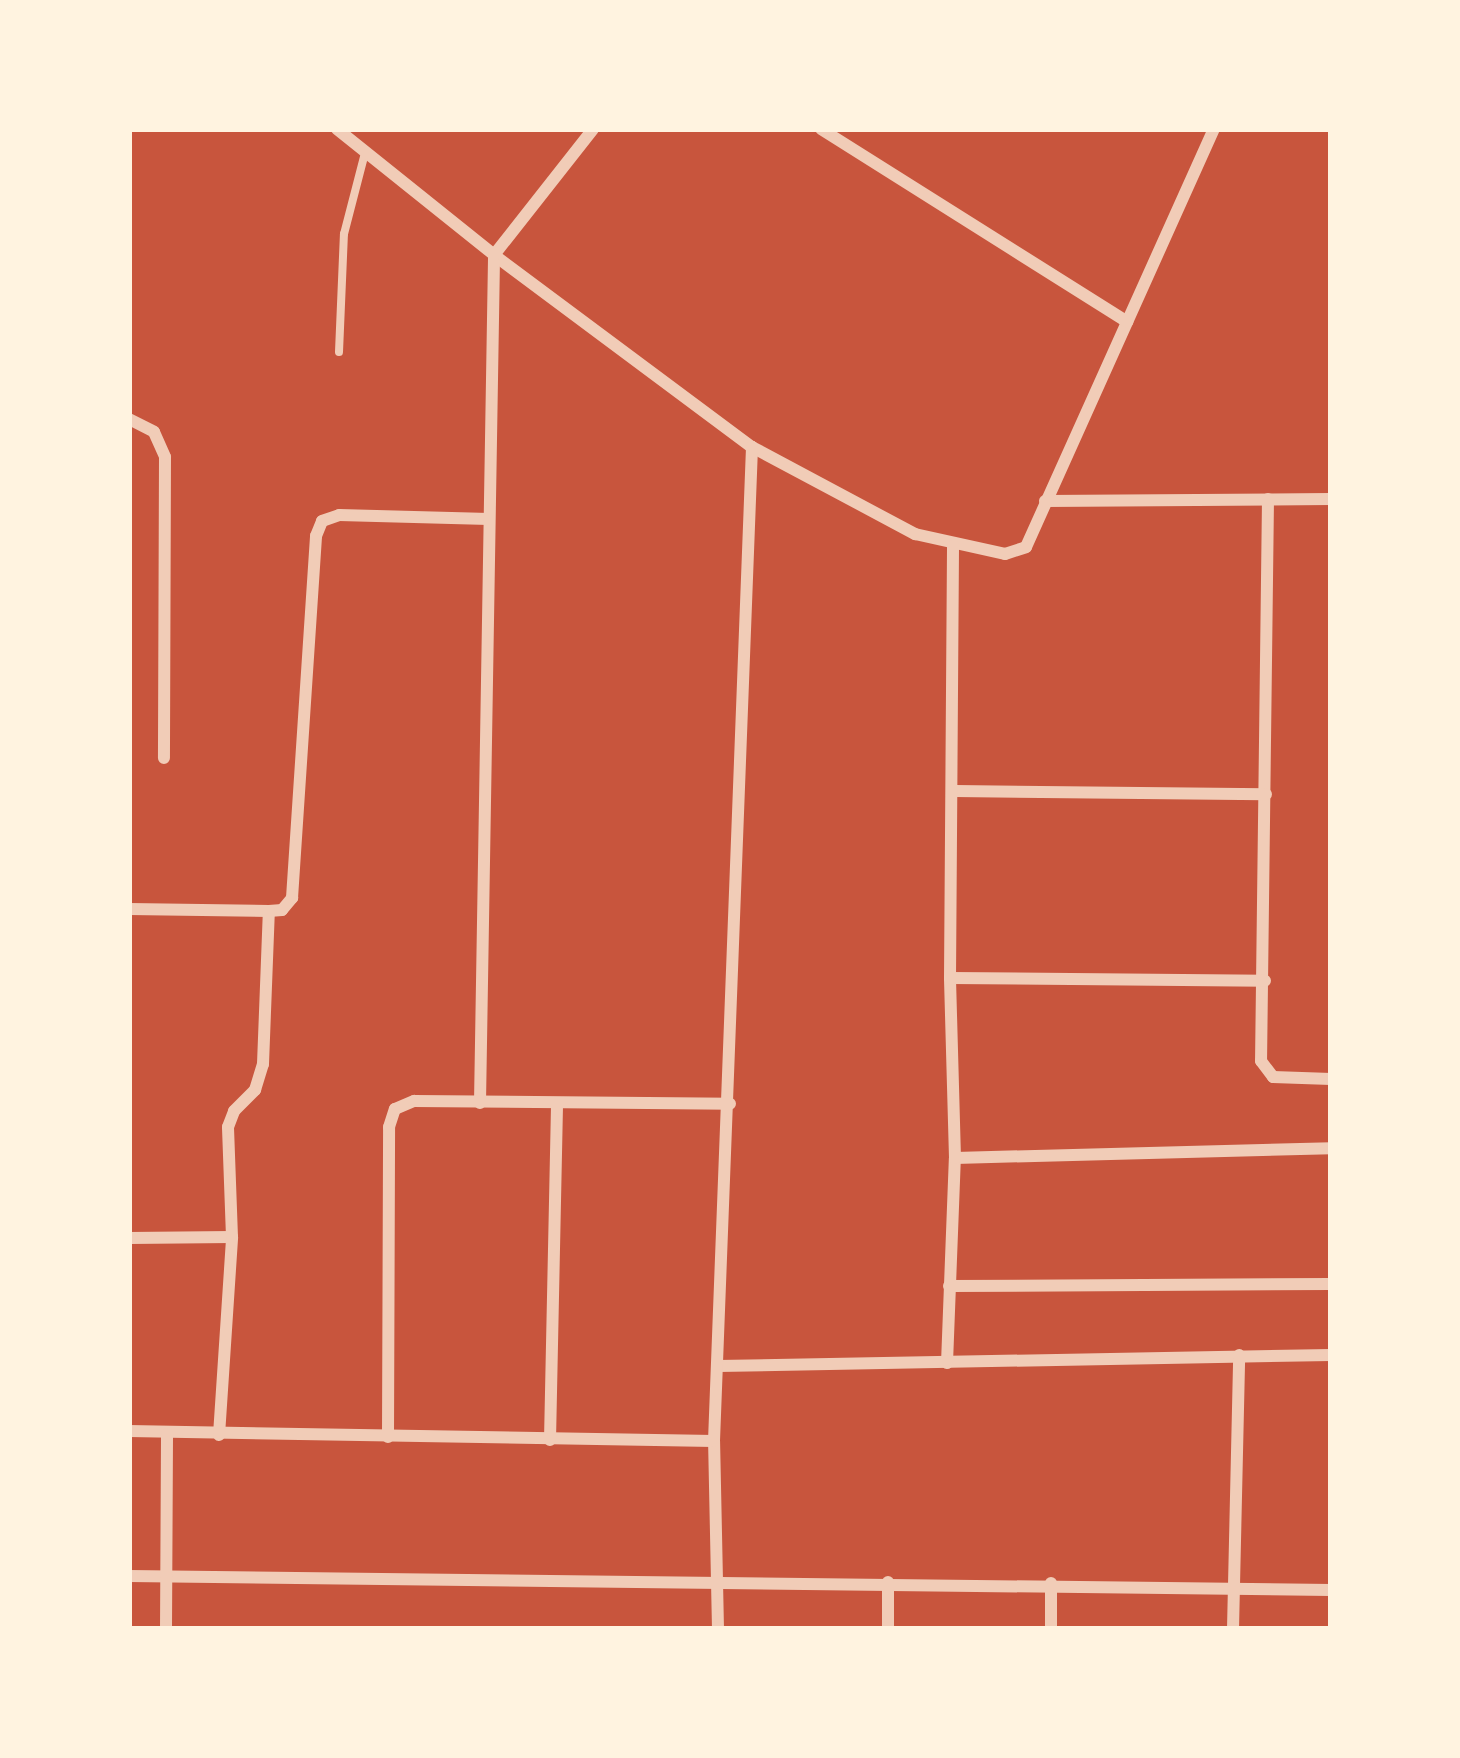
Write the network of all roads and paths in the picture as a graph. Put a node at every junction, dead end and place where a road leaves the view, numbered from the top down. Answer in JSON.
{"nodes":[{"id":1,"x":337,"y":129,"type":"edge"},
{"id":2,"x":593,"y":129,"type":"edge"},
{"id":3,"x":820,"y":129,"type":"edge"},
{"id":4,"x":1214,"y":129,"type":"edge"},
{"id":5,"x":365,"y":152,"type":"junction"},
{"id":6,"x":494,"y":256,"type":"junction"},
{"id":7,"x":1127,"y":322,"type":"junction"},
{"id":8,"x":339,"y":352,"type":"dead end"},
{"id":9,"x":129,"y":419,"type":"edge"},
{"id":10,"x":752,"y":447,"type":"junction"},
{"id":11,"x":1268,"y":499,"type":"junction"},
{"id":12,"x":1331,"y":499,"type":"edge"},
{"id":13,"x":1045,"y":501,"type":"junction"},
{"id":14,"x":489,"y":519,"type":"junction"},
{"id":15,"x":953,"y":545,"type":"junction"},
{"id":16,"x":164,"y":758,"type":"dead end"},
{"id":17,"x":955,"y":791,"type":"junction"},
{"id":18,"x":1266,"y":794,"type":"junction"},
{"id":19,"x":129,"y":909,"type":"edge"},
{"id":20,"x":268,"y":911,"type":"junction"},
{"id":21,"x":950,"y":978,"type":"junction"},
{"id":22,"x":1265,"y":981,"type":"junction"},
{"id":23,"x":1331,"y":1078,"type":"edge"},
{"id":24,"x":479,"y":1103,"type":"junction"},
{"id":25,"x":557,"y":1105,"type":"junction"},
{"id":26,"x":730,"y":1105,"type":"junction"},
{"id":27,"x":1331,"y":1148,"type":"edge"},
{"id":28,"x":955,"y":1158,"type":"junction"},
{"id":29,"x":232,"y":1237,"type":"junction"},
{"id":30,"x":129,"y":1238,"type":"edge"},
{"id":31,"x":1331,"y":1284,"type":"edge"},
{"id":32,"x":949,"y":1286,"type":"junction"},
{"id":33,"x":1239,"y":1355,"type":"junction"},
{"id":34,"x":1331,"y":1355,"type":"edge"},
{"id":35,"x":946,"y":1364,"type":"junction"},
{"id":36,"x":718,"y":1366,"type":"junction"},
{"id":37,"x":129,"y":1431,"type":"edge"},
{"id":38,"x":167,"y":1434,"type":"junction"},
{"id":39,"x":219,"y":1435,"type":"junction"},
{"id":40,"x":388,"y":1437,"type":"junction"},
{"id":41,"x":550,"y":1440,"type":"junction"},
{"id":42,"x":714,"y":1441,"type":"junction"},
{"id":43,"x":129,"y":1576,"type":"edge"},
{"id":44,"x":166,"y":1577,"type":"junction"},
{"id":45,"x":720,"y":1580,"type":"junction"},
{"id":46,"x":888,"y":1582,"type":"junction"},
{"id":47,"x":1051,"y":1583,"type":"junction"},
{"id":48,"x":1331,"y":1587,"type":"edge"},
{"id":49,"x":1233,"y":1588,"type":"junction"},
{"id":50,"x":166,"y":1629,"type":"edge"},
{"id":51,"x":718,"y":1629,"type":"edge"},
{"id":52,"x":888,"y":1629,"type":"edge"},
{"id":53,"x":1052,"y":1629,"type":"edge"},
{"id":54,"x":1233,"y":1629,"type":"edge"}],
"edges":[{"from":1,"to":5,"type":"street"},
{"from":2,"to":6,"type":"street"},
{"from":3,"to":7,"type":"street"},
{"from":4,"to":7,"type":"street"},
{"from":5,"to":6,"type":"street"},
{"from":5,"to":8,"type":"lane"},
{"from":6,"to":10,"type":"street"},
{"from":6,"to":14,"type":"street"},
{"from":7,"to":13,"type":"street"},
{"from":9,"to":16,"type":"street"},
{"from":10,"to":15,"type":"street"},
{"from":10,"to":26,"type":"street"},
{"from":11,"to":12,"type":"street"},
{"from":11,"to":13,"type":"street"},
{"from":11,"to":18,"type":"street"},
{"from":13,"to":15,"type":"street"},
{"from":14,"to":20,"type":"street"},
{"from":14,"to":24,"type":"street"},
{"from":15,"to":17,"type":"street"},
{"from":17,"to":18,"type":"street"},
{"from":17,"to":21,"type":"street"},
{"from":18,"to":22,"type":"street"},
{"from":19,"to":20,"type":"street"},
{"from":20,"to":29,"type":"street"},
{"from":21,"to":22,"type":"street"},
{"from":21,"to":28,"type":"street"},
{"from":22,"to":23,"type":"street"},
{"from":24,"to":25,"type":"street"},
{"from":24,"to":40,"type":"street"},
{"from":25,"to":26,"type":"street"},
{"from":25,"to":41,"type":"street"},
{"from":26,"to":36,"type":"street"},
{"from":27,"to":28,"type":"street"},
{"from":28,"to":32,"type":"street"},
{"from":29,"to":30,"type":"street"},
{"from":29,"to":39,"type":"street"},
{"from":31,"to":32,"type":"street"},
{"from":32,"to":35,"type":"street"},
{"from":33,"to":34,"type":"street"},
{"from":33,"to":35,"type":"street"},
{"from":33,"to":49,"type":"street"},
{"from":35,"to":36,"type":"street"},
{"from":36,"to":42,"type":"street"},
{"from":37,"to":38,"type":"street"},
{"from":38,"to":39,"type":"street"},
{"from":38,"to":44,"type":"street"},
{"from":39,"to":40,"type":"street"},
{"from":40,"to":41,"type":"street"},
{"from":41,"to":42,"type":"street"},
{"from":42,"to":45,"type":"street"},
{"from":43,"to":44,"type":"street"},
{"from":44,"to":45,"type":"street"},
{"from":44,"to":50,"type":"street"},
{"from":45,"to":46,"type":"street"},
{"from":45,"to":51,"type":"street"},
{"from":46,"to":47,"type":"street"},
{"from":46,"to":52,"type":"street"},
{"from":47,"to":49,"type":"street"},
{"from":47,"to":53,"type":"street"},
{"from":48,"to":49,"type":"street"},
{"from":49,"to":54,"type":"street"}]}
